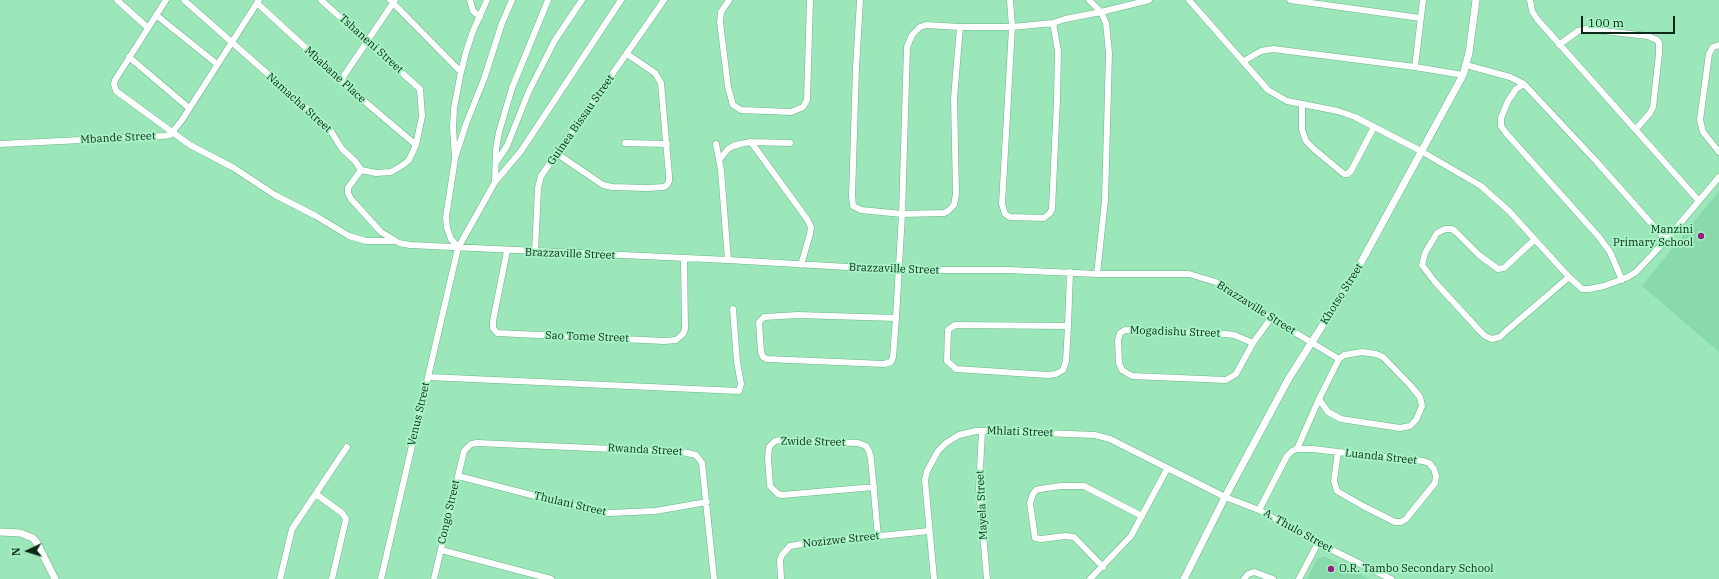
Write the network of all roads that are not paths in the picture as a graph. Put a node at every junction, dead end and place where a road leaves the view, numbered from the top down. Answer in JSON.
{"nodes":[{"id":1,"x":117,"y":0,"type":"edge"},
{"id":2,"x":166,"y":0,"type":"edge"},
{"id":3,"x":184,"y":0,"type":"edge"},
{"id":4,"x":321,"y":0,"type":"edge"},
{"id":5,"x":470,"y":0,"type":"edge"},
{"id":6,"x":487,"y":0,"type":"edge"},
{"id":7,"x":512,"y":0,"type":"edge"},
{"id":8,"x":548,"y":0,"type":"edge"},
{"id":9,"x":582,"y":0,"type":"edge"},
{"id":10,"x":621,"y":0,"type":"edge"},
{"id":11,"x":664,"y":0,"type":"edge"},
{"id":12,"x":729,"y":0,"type":"edge"},
{"id":13,"x":810,"y":0,"type":"edge"},
{"id":14,"x":860,"y":0,"type":"edge"},
{"id":15,"x":1010,"y":0,"type":"edge"},
{"id":16,"x":1089,"y":0,"type":"edge"},
{"id":17,"x":1149,"y":0,"type":"edge"},
{"id":18,"x":1189,"y":0,"type":"edge"},
{"id":19,"x":1290,"y":0,"type":"edge"},
{"id":20,"x":1423,"y":0,"type":"edge"},
{"id":21,"x":1476,"y":0,"type":"edge"},
{"id":22,"x":1530,"y":0,"type":"edge"},
{"id":23,"x":393,"y":1,"type":"edge"},
{"id":24,"x":258,"y":2,"type":"edge"},
{"id":25,"x":1101,"y":12,"type":"junction"},
{"id":26,"x":156,"y":15,"type":"junction"},
{"id":27,"x":480,"y":17,"type":"junction"},
{"id":28,"x":1420,"y":18,"type":"junction"},
{"id":29,"x":1053,"y":23,"type":"junction"},
{"id":30,"x":960,"y":27,"type":"junction"},
{"id":31,"x":1012,"y":27,"type":"junction"},
{"id":32,"x":148,"y":28,"type":"junction"},
{"id":33,"x":231,"y":42,"type":"junction"},
{"id":34,"x":368,"y":42,"type":"junction"},
{"id":35,"x":1559,"y":45,"type":"junction"},
{"id":36,"x":1719,"y":45,"type":"edge"},
{"id":37,"x":627,"y":54,"type":"junction"},
{"id":38,"x":129,"y":57,"type":"junction"},
{"id":39,"x":1244,"y":62,"type":"junction"},
{"id":40,"x":217,"y":64,"type":"junction"},
{"id":41,"x":1466,"y":65,"type":"junction"},
{"id":42,"x":1415,"y":66,"type":"junction"},
{"id":43,"x":461,"y":72,"type":"junction"},
{"id":44,"x":1463,"y":75,"type":"junction"},
{"id":45,"x":342,"y":80,"type":"junction"},
{"id":46,"x":1524,"y":84,"type":"junction"},
{"id":47,"x":1302,"y":104,"type":"junction"},
{"id":48,"x":189,"y":108,"type":"junction"},
{"id":49,"x":1374,"y":127,"type":"junction"},
{"id":50,"x":1636,"y":129,"type":"junction"},
{"id":51,"x":172,"y":133,"type":"junction"},
{"id":52,"x":751,"y":142,"type":"junction"},
{"id":53,"x":625,"y":143,"type":"dead end"},
{"id":54,"x":790,"y":143,"type":"dead end"},
{"id":55,"x":0,"y":144,"type":"edge"},
{"id":56,"x":667,"y":144,"type":"junction"},
{"id":57,"x":716,"y":144,"type":"dead end"},
{"id":58,"x":416,"y":145,"type":"junction"},
{"id":59,"x":1421,"y":151,"type":"junction"},
{"id":60,"x":1719,"y":152,"type":"edge"},
{"id":61,"x":556,"y":153,"type":"junction"},
{"id":62,"x":455,"y":159,"type":"junction"},
{"id":63,"x":720,"y":159,"type":"junction"},
{"id":64,"x":496,"y":161,"type":"junction"},
{"id":65,"x":361,"y":170,"type":"junction"},
{"id":66,"x":1719,"y":177,"type":"edge"},
{"id":67,"x":495,"y":182,"type":"junction"},
{"id":68,"x":1698,"y":201,"type":"junction"},
{"id":69,"x":902,"y":214,"type":"junction"},
{"id":70,"x":1534,"y":240,"type":"junction"},
{"id":71,"x":1666,"y":240,"type":"junction"},
{"id":72,"x":395,"y":241,"type":"junction"},
{"id":73,"x":458,"y":248,"type":"junction"},
{"id":74,"x":506,"y":251,"type":"junction"},
{"id":75,"x":535,"y":252,"type":"junction"},
{"id":76,"x":684,"y":258,"type":"junction"},
{"id":77,"x":728,"y":260,"type":"junction"},
{"id":78,"x":801,"y":265,"type":"junction"},
{"id":79,"x":899,"y":270,"type":"junction"},
{"id":80,"x":1070,"y":272,"type":"junction"},
{"id":81,"x":1097,"y":274,"type":"junction"},
{"id":82,"x":1569,"y":277,"type":"junction"},
{"id":83,"x":1622,"y":280,"type":"junction"},
{"id":84,"x":733,"y":309,"type":"dead end"},
{"id":85,"x":896,"y":318,"type":"junction"},
{"id":86,"x":1271,"y":318,"type":"junction"},
{"id":87,"x":1068,"y":326,"type":"junction"},
{"id":88,"x":1311,"y":342,"type":"junction"},
{"id":89,"x":1253,"y":343,"type":"junction"},
{"id":90,"x":1339,"y":359,"type":"junction"},
{"id":91,"x":428,"y":377,"type":"junction"},
{"id":92,"x":1319,"y":399,"type":"junction"},
{"id":93,"x":982,"y":431,"type":"junction"},
{"id":94,"x":347,"y":447,"type":"dead end"},
{"id":95,"x":467,"y":447,"type":"joint"},
{"id":96,"x":1297,"y":449,"type":"junction"},
{"id":97,"x":1338,"y":452,"type":"junction"},
{"id":98,"x":1167,"y":469,"type":"junction"},
{"id":99,"x":458,"y":476,"type":"junction"},
{"id":100,"x":874,"y":487,"type":"junction"},
{"id":101,"x":316,"y":494,"type":"junction"},
{"id":102,"x":1225,"y":497,"type":"junction"},
{"id":103,"x":707,"y":502,"type":"junction"},
{"id":104,"x":1259,"y":510,"type":"junction"},
{"id":105,"x":1142,"y":516,"type":"junction"},
{"id":106,"x":929,"y":531,"type":"junction"},
{"id":107,"x":0,"y":532,"type":"edge"},
{"id":108,"x":878,"y":536,"type":"junction"},
{"id":109,"x":1318,"y":543,"type":"junction"},
{"id":110,"x":441,"y":550,"type":"junction"},
{"id":111,"x":1103,"y":567,"type":"junction"},
{"id":112,"x":55,"y":579,"type":"edge"},
{"id":113,"x":280,"y":579,"type":"edge"},
{"id":114,"x":332,"y":579,"type":"edge"},
{"id":115,"x":381,"y":579,"type":"edge"},
{"id":116,"x":434,"y":579,"type":"edge"},
{"id":117,"x":551,"y":579,"type":"edge"},
{"id":118,"x":714,"y":579,"type":"edge"},
{"id":119,"x":781,"y":579,"type":"edge"},
{"id":120,"x":934,"y":579,"type":"edge"},
{"id":121,"x":987,"y":579,"type":"edge"},
{"id":122,"x":1090,"y":579,"type":"edge"},
{"id":123,"x":1184,"y":579,"type":"edge"},
{"id":124,"x":1244,"y":579,"type":"edge"},
{"id":125,"x":1273,"y":579,"type":"edge"},
{"id":126,"x":1299,"y":579,"type":"edge"},
{"id":127,"x":1391,"y":579,"type":"edge"}],
"edges":[{"from":1,"to":32,"type":"street"},
{"from":2,"to":26,"type":"street"},
{"from":3,"to":33,"type":"street","name":"Namacha Street"},
{"from":4,"to":34,"type":"street","name":"Tshaneni Street"},
{"from":5,"to":27,"type":"street"},
{"from":6,"to":27,"type":"street"},
{"from":7,"to":62,"type":"street"},
{"from":8,"to":64,"type":"street"},
{"from":9,"to":64,"type":"street"},
{"from":10,"to":67,"type":"street","name":"Venus Street"},
{"from":11,"to":37,"type":"street","name":"Guinea Bissau Street"},
{"from":12,"to":13,"type":"street"},
{"from":14,"to":69,"type":"street"},
{"from":15,"to":31,"type":"street"},
{"from":16,"to":25,"type":"street"},
{"from":17,"to":25,"type":"street"},
{"from":18,"to":39,"type":"street"},
{"from":19,"to":28,"type":"street"},
{"from":20,"to":28,"type":"street"},
{"from":21,"to":41,"type":"street","name":"Khotso Street"},
{"from":22,"to":35,"type":"street"},
{"from":23,"to":34,"type":"street"},
{"from":23,"to":43,"type":"street"},
{"from":24,"to":33,"type":"street"},
{"from":24,"to":45,"type":"street","name":"Mbabane Place"},
{"from":25,"to":29,"type":"street"},
{"from":25,"to":81,"type":"street"},
{"from":26,"to":32,"type":"street"},
{"from":26,"to":40,"type":"street"},
{"from":27,"to":43,"type":"street"},
{"from":28,"to":42,"type":"street"},
{"from":29,"to":31,"type":"street"},
{"from":29,"to":31,"type":"street"},
{"from":30,"to":31,"type":"street"},
{"from":30,"to":69,"type":"street"},
{"from":30,"to":69,"type":"street"},
{"from":32,"to":38,"type":"street"},
{"from":33,"to":40,"type":"street"},
{"from":33,"to":65,"type":"street","name":"Namacha Street"},
{"from":34,"to":45,"type":"street"},
{"from":34,"to":58,"type":"street","name":"Tshaneni Street"},
{"from":35,"to":50,"type":"street"},
{"from":35,"to":50,"type":"street"},
{"from":36,"to":60,"type":"street"},
{"from":37,"to":56,"type":"street"},
{"from":37,"to":61,"type":"street","name":"Guinea Bissau Street"},
{"from":38,"to":48,"type":"street"},
{"from":38,"to":51,"type":"street"},
{"from":39,"to":42,"type":"street"},
{"from":39,"to":47,"type":"street"},
{"from":40,"to":48,"type":"street"},
{"from":41,"to":44,"type":"street","name":"Khotso Street"},
{"from":41,"to":46,"type":"street"},
{"from":42,"to":44,"type":"street"},
{"from":43,"to":62,"type":"street"},
{"from":44,"to":59,"type":"street","name":"Khotso Street"},
{"from":45,"to":58,"type":"street","name":"Mbabane Place"},
{"from":46,"to":71,"type":"street"},
{"from":46,"to":83,"type":"street"},
{"from":47,"to":49,"type":"street"},
{"from":47,"to":49,"type":"street"},
{"from":48,"to":51,"type":"street"},
{"from":49,"to":59,"type":"street"},
{"from":50,"to":68,"type":"street"},
{"from":51,"to":55,"type":"street","name":"Mbande Street"},
{"from":51,"to":72,"type":"street"},
{"from":52,"to":54,"type":"street"},
{"from":52,"to":63,"type":"street"},
{"from":52,"to":78,"type":"street"},
{"from":53,"to":56,"type":"street"},
{"from":56,"to":61,"type":"street"},
{"from":57,"to":63,"type":"street"},
{"from":58,"to":65,"type":"street"},
{"from":59,"to":70,"type":"street"},
{"from":59,"to":88,"type":"street","name":"Khotso Street"},
{"from":61,"to":75,"type":"street","name":"Guinea Bissau Street"},
{"from":62,"to":73,"type":"street"},
{"from":63,"to":77,"type":"street"},
{"from":64,"to":67,"type":"street"},
{"from":65,"to":72,"type":"street"},
{"from":66,"to":68,"type":"street"},
{"from":67,"to":73,"type":"street","name":"Venus Street"},
{"from":68,"to":71,"type":"street"},
{"from":69,"to":79,"type":"street"},
{"from":70,"to":82,"type":"street"},
{"from":70,"to":82,"type":"street"},
{"from":71,"to":83,"type":"street"},
{"from":72,"to":73,"type":"street","name":"Brazzaville Street"},
{"from":73,"to":74,"type":"street","name":"Brazzaville Street"},
{"from":73,"to":91,"type":"street","name":"Venus Street"},
{"from":74,"to":75,"type":"street","name":"Brazzaville Street"},
{"from":74,"to":76,"type":"street","name":"Sao Tome Street"},
{"from":75,"to":76,"type":"street","name":"Brazzaville Street"},
{"from":76,"to":77,"type":"street","name":"Brazzaville Street"},
{"from":77,"to":78,"type":"street","name":"Brazzaville Street"},
{"from":78,"to":79,"type":"street","name":"Brazzaville Street"},
{"from":79,"to":80,"type":"street","name":"Brazzaville Street"},
{"from":79,"to":85,"type":"street"},
{"from":80,"to":81,"type":"street","name":"Brazzaville Street"},
{"from":80,"to":87,"type":"street"},
{"from":81,"to":86,"type":"street","name":"Brazzaville Street"},
{"from":82,"to":83,"type":"street"},
{"from":84,"to":91,"type":"street"},
{"from":85,"to":85,"type":"street"},
{"from":86,"to":88,"type":"street","name":"Brazzaville Street"},
{"from":86,"to":89,"type":"street","name":"Mogadishu Street"},
{"from":87,"to":87,"type":"street"},
{"from":88,"to":90,"type":"street","name":"Brazzaville Street"},
{"from":88,"to":102,"type":"street","name":"Khotso Street"},
{"from":89,"to":89,"type":"street","name":"Mogadishu Street"},
{"from":90,"to":92,"type":"street"},
{"from":90,"to":92,"type":"street"},
{"from":91,"to":115,"type":"street","name":"Venus Street"},
{"from":92,"to":96,"type":"street"},
{"from":93,"to":98,"type":"street","name":"Mhlati Street"},
{"from":93,"to":106,"type":"street","name":"Mhlati Street"},
{"from":93,"to":121,"type":"street","name":"Mayela Street"},
{"from":94,"to":101,"type":"street"},
{"from":95,"to":99,"type":"street","name":"Congo Street"},
{"from":95,"to":103,"type":"street","name":"Rwanda Street"},
{"from":96,"to":97,"type":"street","name":"Luanda Street"},
{"from":96,"to":104,"type":"street"},
{"from":97,"to":97,"type":"street","name":"Luanda Street"},
{"from":98,"to":102,"type":"street","name":"Mhlati Street"},
{"from":98,"to":105,"type":"street"},
{"from":99,"to":103,"type":"street","name":"Thulani Street"},
{"from":99,"to":110,"type":"street","name":"Congo Street"},
{"from":100,"to":100,"type":"street","name":"Zwide Street"},
{"from":100,"to":108,"type":"street","name":"Zwide Street"},
{"from":101,"to":113,"type":"street"},
{"from":101,"to":114,"type":"street"},
{"from":102,"to":104,"type":"street","name":"A. Thulo Street"},
{"from":102,"to":123,"type":"street","name":"Khotso Street"},
{"from":103,"to":118,"type":"street","name":"Rwanda Street"},
{"from":104,"to":109,"type":"street","name":"A. Thulo Street"},
{"from":105,"to":111,"type":"street"},
{"from":105,"to":111,"type":"street"},
{"from":106,"to":108,"type":"street","name":"Nozizwe Street"},
{"from":106,"to":120,"type":"street","name":"Mhlati Street"},
{"from":107,"to":112,"type":"street"},
{"from":108,"to":119,"type":"street","name":"Nozizwe Street"},
{"from":109,"to":126,"type":"street"},
{"from":109,"to":127,"type":"street","name":"A. Thulo Street"},
{"from":110,"to":116,"type":"street","name":"Congo Street"},
{"from":110,"to":117,"type":"street"},
{"from":111,"to":122,"type":"street"},
{"from":124,"to":125,"type":"street"}]}
